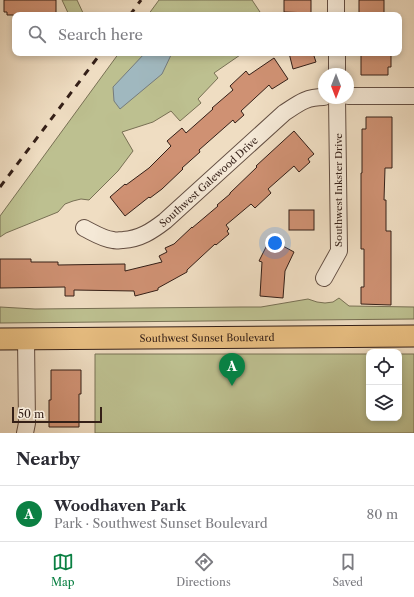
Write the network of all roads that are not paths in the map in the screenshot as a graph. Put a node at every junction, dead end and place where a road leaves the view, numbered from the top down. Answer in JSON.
{"nodes":[{"id":1,"x":336,"y":0,"type":"edge"},
{"id":2,"x":336,"y":12,"type":"edge"},
{"id":3,"x":337,"y":56,"type":"edge"},
{"id":4,"x":337,"y":68,"type":"edge"},
{"id":5,"x":354,"y":96,"type":"edge"},
{"id":6,"x":414,"y":96,"type":"edge"},
{"id":7,"x":318,"y":97,"type":"edge"},
{"id":8,"x":337,"y":104,"type":"edge"},
{"id":9,"x":84,"y":228,"type":"dead end"},
{"id":10,"x":324,"y":278,"type":"dead end"},
{"id":11,"x":414,"y":336,"type":"edge"},
{"id":12,"x":0,"y":339,"type":"edge"},
{"id":13,"x":26,"y":339,"type":"junction"},
{"id":14,"x":25,"y":433,"type":"edge"}],
"edges":[{"from":1,"to":2,"type":"street"},
{"from":3,"to":4,"type":"street"},
{"from":5,"to":6,"type":"street"},
{"from":7,"to":9,"type":"street","name":"Southwest Galewood Drive"},
{"from":8,"to":10,"type":"street","name":"Southwest Inkster Drive"},
{"from":11,"to":13,"type":"main road","name":"Southwest Sunset Boulevard"},
{"from":12,"to":13,"type":"main road","name":"Southwest Sunset Boulevard"},
{"from":13,"to":14,"type":"street"}]}
